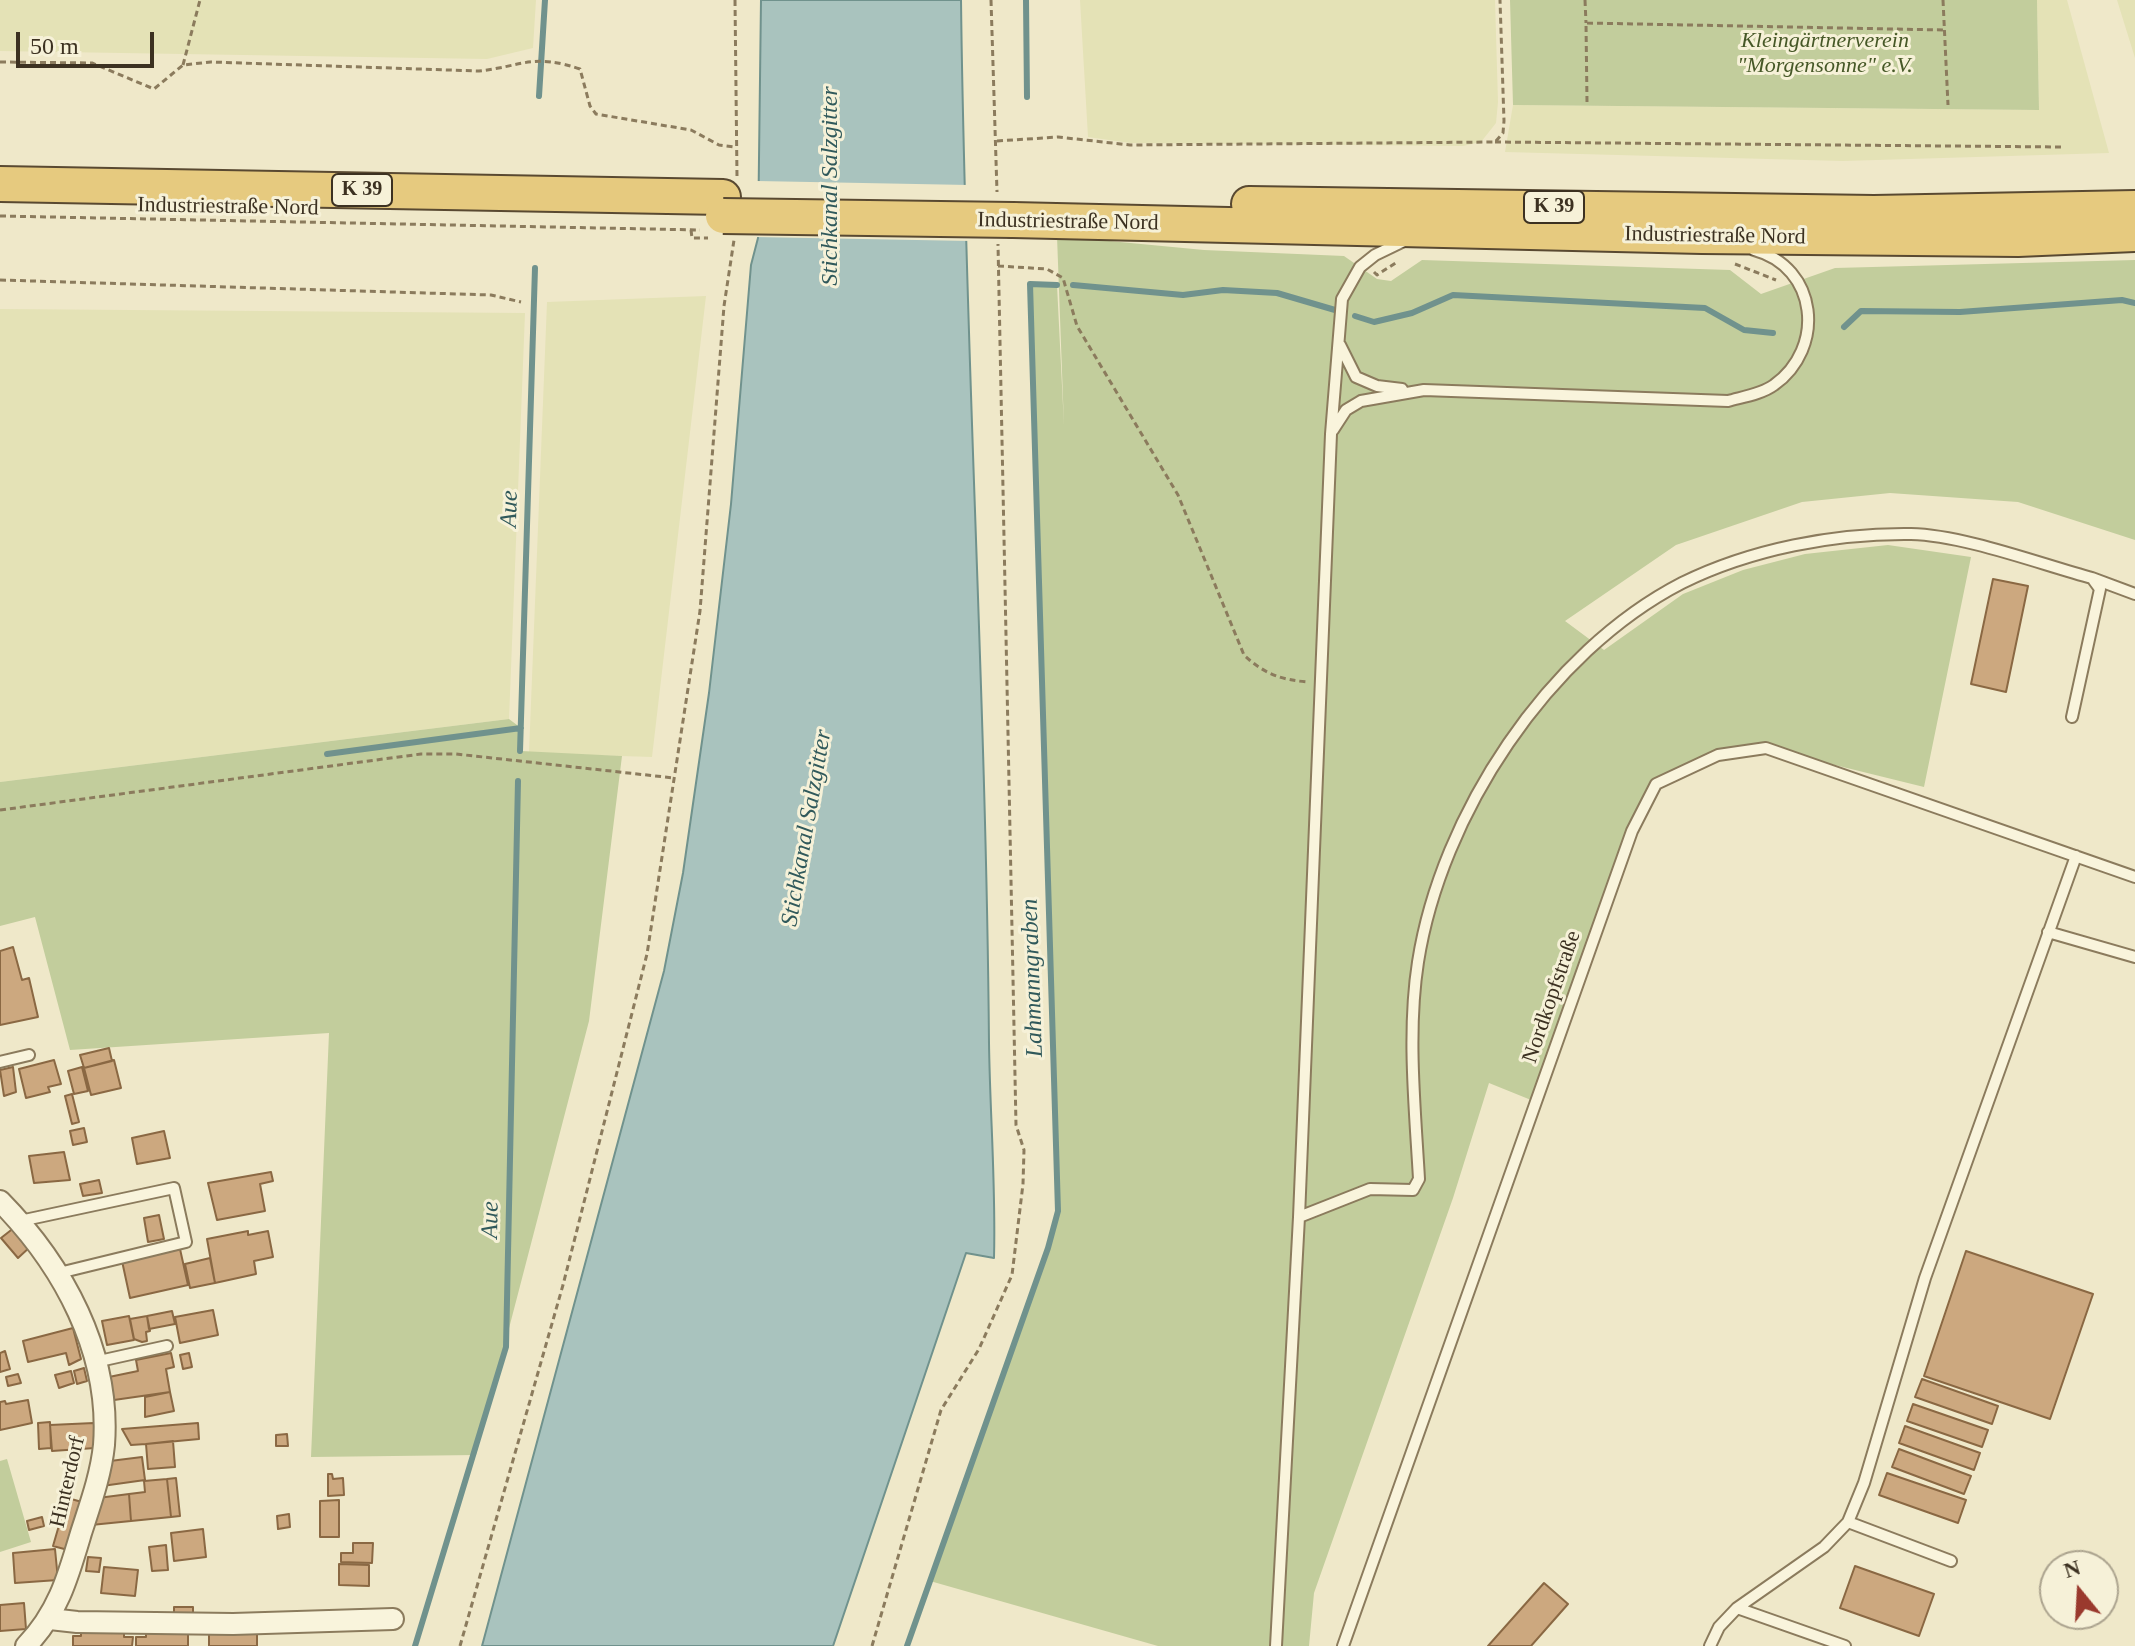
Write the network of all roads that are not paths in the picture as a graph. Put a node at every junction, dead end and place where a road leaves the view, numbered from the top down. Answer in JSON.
{"nodes":[{"id":1,"x":0,"y":184,"type":"edge"},
{"id":2,"x":0,"y":203,"type":"edge"},
{"id":3,"x":2135,"y":208,"type":"edge"},
{"id":4,"x":725,"y":213,"type":"junction"},
{"id":5,"x":1005,"y":215,"type":"junction"},
{"id":6,"x":2098,"y":224,"type":"junction"},
{"id":7,"x":1426,"y":232,"type":"junction"},
{"id":8,"x":2135,"y":234,"type":"edge"},
{"id":9,"x":1702,"y":236,"type":"junction"},
{"id":10,"x":1339,"y":341,"type":"junction"},
{"id":11,"x":1424,"y":390,"type":"junction"},
{"id":12,"x":1331,"y":434,"type":"junction"},
{"id":13,"x":2092,"y":578,"type":"junction"},
{"id":14,"x":2135,"y":594,"type":"edge"},
{"id":15,"x":2072,"y":717,"type":"dead end"},
{"id":16,"x":2076,"y":856,"type":"junction"},
{"id":17,"x":2135,"y":877,"type":"edge"},
{"id":18,"x":2048,"y":932,"type":"junction"},
{"id":19,"x":2135,"y":957,"type":"edge"},
{"id":20,"x":29,"y":1055,"type":"dead end"},
{"id":21,"x":0,"y":1062,"type":"edge"},
{"id":22,"x":0,"y":1201,"type":"edge"},
{"id":23,"x":1299,"y":1217,"type":"junction"},
{"id":24,"x":20,"y":1221,"type":"junction"},
{"id":25,"x":59,"y":1273,"type":"junction"},
{"id":26,"x":167,"y":1346,"type":"dead end"},
{"id":27,"x":95,"y":1362,"type":"junction"},
{"id":28,"x":1848,"y":1522,"type":"junction"},
{"id":29,"x":1951,"y":1561,"type":"dead end"},
{"id":30,"x":1737,"y":1608,"type":"junction"},
{"id":31,"x":50,"y":1619,"type":"junction"},
{"id":32,"x":393,"y":1619,"type":"dead end"},
{"id":33,"x":26,"y":1646,"type":"edge"},
{"id":34,"x":1276,"y":1646,"type":"edge"},
{"id":35,"x":1343,"y":1646,"type":"edge"},
{"id":36,"x":1710,"y":1646,"type":"edge"},
{"id":37,"x":1845,"y":1646,"type":"edge"}],
"edges":[{"from":1,"to":4,"type":"highway","name":"Industriestraße Nord","number":"K 39"},
{"from":2,"to":4,"type":"highway","name":"Industriestraße Nord","number":"K 39"},
{"from":3,"to":6,"type":"highway","name":"Industriestraße Nord","number":"K 39"},
{"from":4,"to":5,"type":"highway","name":"Industriestraße Nord","number":"K 39"},
{"from":5,"to":6,"type":"highway","name":"Industriestraße Nord","number":"K 39"},
{"from":5,"to":7,"type":"highway","name":"Industriestraße Nord","number":"K 39"},
{"from":6,"to":8,"type":"highway","name":"Industriestraße Nord","number":"K 39"},
{"from":6,"to":9,"type":"highway","name":"Industriestraße Nord","number":"K 39"},
{"from":7,"to":9,"type":"highway","name":"Industriestraße Nord","number":"K 39"},
{"from":7,"to":10,"type":"lane"},
{"from":9,"to":11,"type":"lane"},
{"from":10,"to":11,"type":"lane"},
{"from":10,"to":12,"type":"lane"},
{"from":11,"to":12,"type":"lane"},
{"from":12,"to":23,"type":"lane"},
{"from":13,"to":14,"type":"lane"},
{"from":13,"to":15,"type":"lane"},
{"from":13,"to":23,"type":"lane"},
{"from":16,"to":17,"type":"lane","name":"Nordkopfstraße"},
{"from":16,"to":18,"type":"lane"},
{"from":16,"to":35,"type":"lane","name":"Nordkopfstraße"},
{"from":18,"to":19,"type":"lane"},
{"from":18,"to":28,"type":"lane"},
{"from":20,"to":21,"type":"lane"},
{"from":22,"to":24,"type":"street","name":"Hinterdorf"},
{"from":23,"to":34,"type":"lane"},
{"from":24,"to":25,"type":"street","name":"Hinterdorf"},
{"from":24,"to":25,"type":"lane"},
{"from":25,"to":27,"type":"street","name":"Hinterdorf"},
{"from":26,"to":27,"type":"lane"},
{"from":27,"to":31,"type":"street","name":"Hinterdorf"},
{"from":28,"to":29,"type":"lane"},
{"from":28,"to":30,"type":"lane"},
{"from":30,"to":36,"type":"lane"},
{"from":30,"to":37,"type":"lane"},
{"from":31,"to":32,"type":"street"},
{"from":31,"to":33,"type":"street","name":"Hinterdorf"}]}
